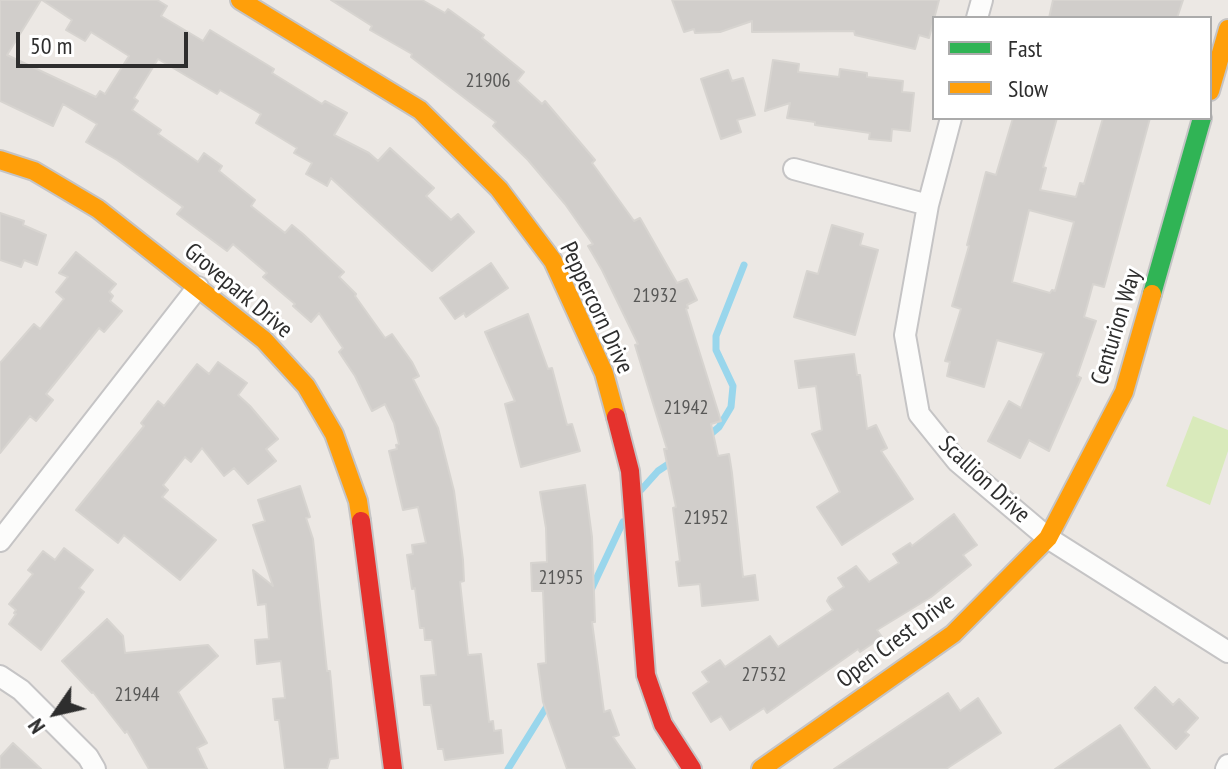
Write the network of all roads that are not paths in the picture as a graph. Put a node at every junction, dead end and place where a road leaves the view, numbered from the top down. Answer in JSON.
{"nodes":[{"id":1,"x":240,"y":0,"type":"edge"},
{"id":2,"x":1228,"y":29,"type":"edge"},
{"id":3,"x":1212,"y":84,"type":"edge"},
{"id":4,"x":950,"y":120,"type":"edge"},
{"id":5,"x":1201,"y":120,"type":"edge"},
{"id":6,"x":0,"y":160,"type":"edge"},
{"id":7,"x":794,"y":169,"type":"dead end"},
{"id":8,"x":928,"y":205,"type":"junction"},
{"id":9,"x":198,"y":287,"type":"junction"},
{"id":10,"x":1048,"y":538,"type":"junction"},
{"id":11,"x":0,"y":541,"type":"edge"},
{"id":12,"x":1228,"y":652,"type":"edge"},
{"id":13,"x":0,"y":676,"type":"edge"},
{"id":14,"x":95,"y":769,"type":"edge"},
{"id":15,"x":393,"y":769,"type":"edge"},
{"id":16,"x":692,"y":769,"type":"edge"},
{"id":17,"x":761,"y":769,"type":"edge"}],
"edges":[{"from":1,"to":16,"type":"street","name":"Peppercorn Drive"},
{"from":2,"to":3,"type":"street"},
{"from":4,"to":8,"type":"street","name":"Scallion Drive"},
{"from":5,"to":10,"type":"street","name":"Centurion Way"},
{"from":6,"to":9,"type":"street","name":"Grovepark Drive"},
{"from":7,"to":8,"type":"street"},
{"from":8,"to":10,"type":"street","name":"Scallion Drive"},
{"from":9,"to":11,"type":"street"},
{"from":9,"to":15,"type":"street","name":"Grovepark Drive"},
{"from":10,"to":12,"type":"street","name":"Scallion Drive"},
{"from":10,"to":17,"type":"street","name":"Open Crest Drive"},
{"from":13,"to":14,"type":"street"}]}
